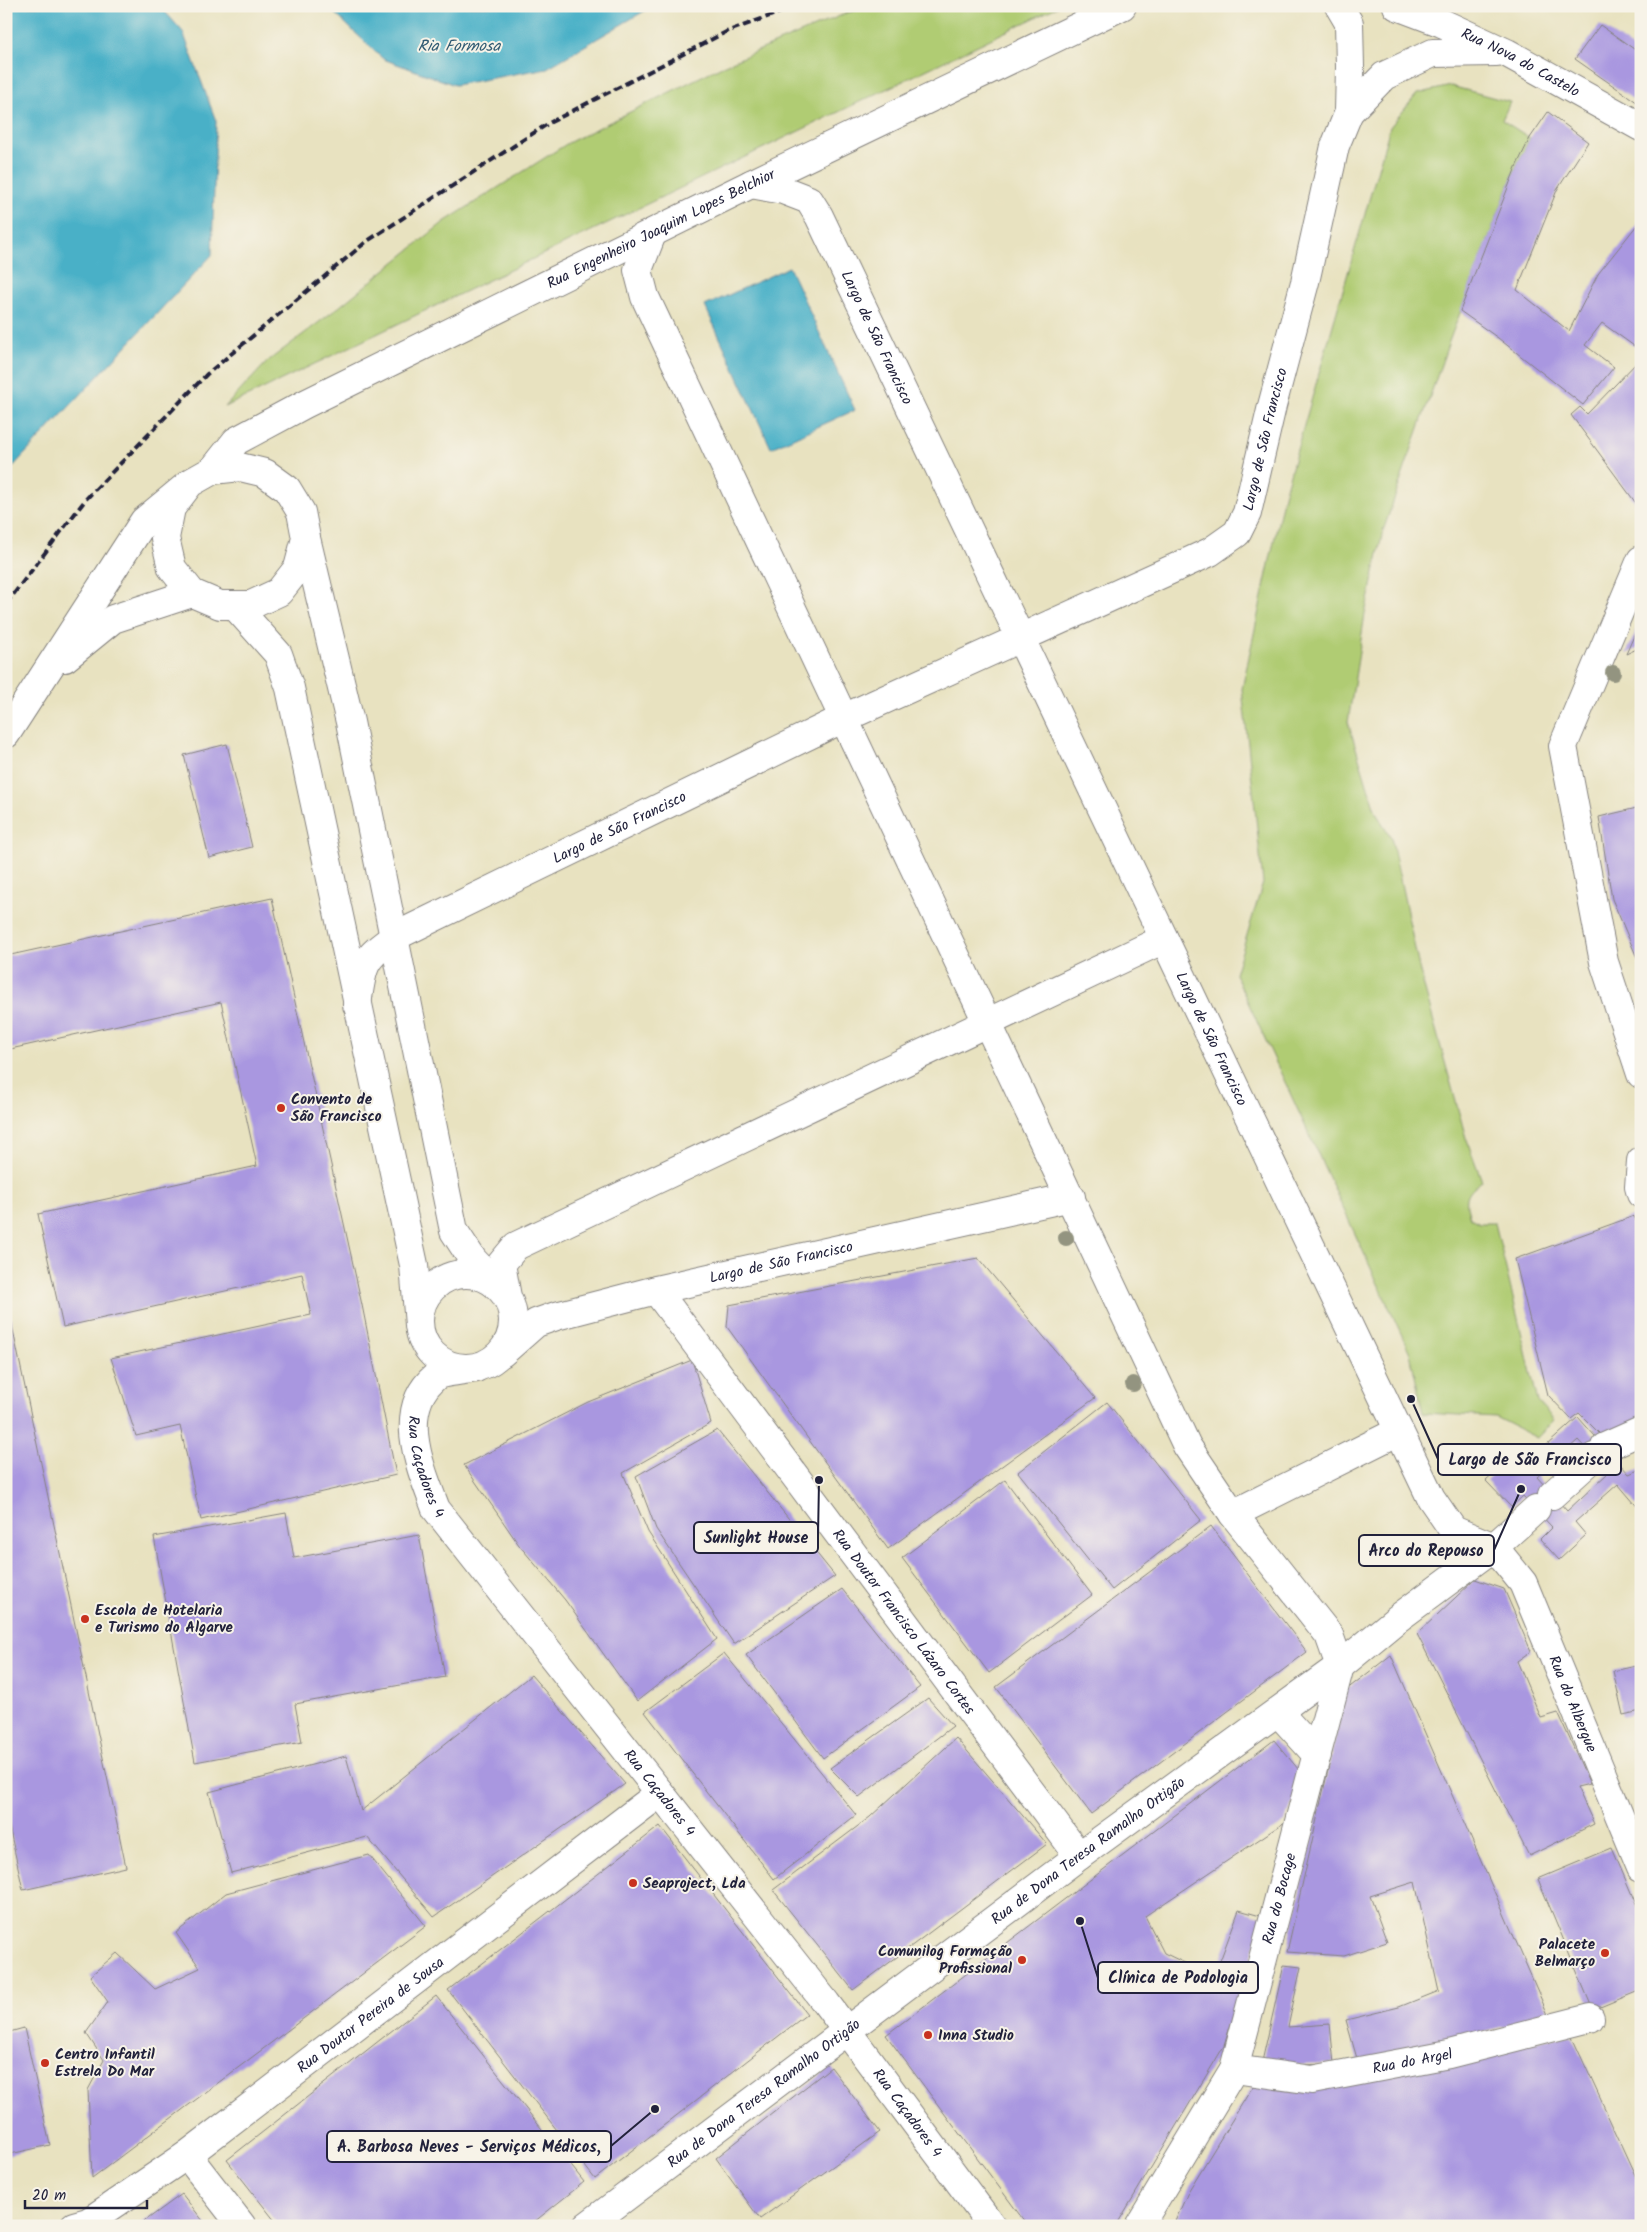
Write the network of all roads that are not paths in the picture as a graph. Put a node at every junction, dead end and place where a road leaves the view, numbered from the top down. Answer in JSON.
{"nodes":[{"id":1,"x":1122,"y":6,"type":"edge"},
{"id":2,"x":1339,"y":6,"type":"edge"},
{"id":3,"x":1397,"y":6,"type":"edge"},
{"id":4,"x":1507,"y":53,"type":"junction"},
{"id":5,"x":1348,"y":112,"type":"junction"},
{"id":6,"x":1641,"y":127,"type":"edge"},
{"id":7,"x":751,"y":184,"type":"junction"},
{"id":8,"x":652,"y":234,"type":"junction"},
{"id":9,"x":214,"y":470,"type":"junction"},
{"id":10,"x":190,"y":483,"type":"junction"},
{"id":11,"x":306,"y":538,"type":"junction"},
{"id":12,"x":1641,"y":560,"type":"edge"},
{"id":13,"x":192,"y":593,"type":"junction"},
{"id":14,"x":236,"y":606,"type":"junction"},
{"id":15,"x":1022,"y":638,"type":"junction"},
{"id":16,"x":48,"y":671,"type":"junction"},
{"id":17,"x":844,"y":718,"type":"junction"},
{"id":18,"x":6,"y":734,"type":"edge"},
{"id":19,"x":332,"y":890,"type":"junction"},
{"id":20,"x":396,"y":936,"type":"junction"},
{"id":21,"x":1164,"y":939,"type":"junction"},
{"id":22,"x":357,"y":1005,"type":"junction"},
{"id":23,"x":988,"y":1022,"type":"junction"},
{"id":24,"x":1641,"y":1074,"type":"edge"},
{"id":25,"x":1641,"y":1161,"type":"edge"},
{"id":26,"x":1641,"y":1194,"type":"edge"},
{"id":27,"x":1071,"y":1198,"type":"junction"},
{"id":28,"x":501,"y":1290,"type":"junction"},
{"id":29,"x":656,"y":1290,"type":"junction"},
{"id":30,"x":418,"y":1325,"type":"junction"},
{"id":31,"x":502,"y":1353,"type":"junction"},
{"id":32,"x":476,"y":1368,"type":"junction"},
{"id":33,"x":1399,"y":1431,"type":"junction"},
{"id":34,"x":1641,"y":1431,"type":"edge"},
{"id":35,"x":1233,"y":1514,"type":"junction"},
{"id":36,"x":1494,"y":1547,"type":"junction"},
{"id":37,"x":1340,"y":1666,"type":"junction"},
{"id":38,"x":1278,"y":1712,"type":"junction"},
{"id":39,"x":1317,"y":1754,"type":"junction"},
{"id":40,"x":660,"y":1793,"type":"junction"},
{"id":41,"x":1079,"y":1856,"type":"junction"},
{"id":42,"x":1641,"y":1868,"type":"edge"},
{"id":43,"x":1590,"y":2018,"type":"dead end"},
{"id":44,"x":847,"y":2032,"type":"junction"},
{"id":45,"x":1234,"y":2070,"type":"junction"},
{"id":46,"x":187,"y":2155,"type":"junction"},
{"id":47,"x":74,"y":2226,"type":"edge"},
{"id":48,"x":242,"y":2226,"type":"edge"},
{"id":49,"x":587,"y":2226,"type":"edge"},
{"id":50,"x":992,"y":2226,"type":"edge"},
{"id":51,"x":1139,"y":2226,"type":"edge"}],
"edges":[{"from":1,"to":7,"type":"street","name":"Rua Engenheiro Joaquim Lopes Belchior"},
{"from":2,"to":5,"type":"street"},
{"from":3,"to":4,"type":"street","name":"Rua Nova do Castelo"},
{"from":4,"to":5,"type":"street"},
{"from":4,"to":6,"type":"street","name":"Rua Nova do Castelo"},
{"from":5,"to":15,"type":"street","name":"Largo de São Francisco"},
{"from":7,"to":8,"type":"street","name":"Rua Engenheiro Joaquim Lopes Belchior"},
{"from":7,"to":15,"type":"street","name":"Largo de São Francisco"},
{"from":8,"to":9,"type":"street","name":"Rua Engenheiro Joaquim Lopes Belchior"},
{"from":8,"to":17,"type":"street"},
{"from":9,"to":10,"type":"street"},
{"from":9,"to":11,"type":"street"},
{"from":10,"to":13,"type":"street"},
{"from":10,"to":16,"type":"street"},
{"from":11,"to":14,"type":"street"},
{"from":11,"to":20,"type":"street"},
{"from":12,"to":24,"type":"street"},
{"from":13,"to":14,"type":"street"},
{"from":13,"to":16,"type":"street"},
{"from":14,"to":19,"type":"street","name":"Largo de São Francisco"},
{"from":15,"to":17,"type":"street","name":"Largo de São Francisco"},
{"from":15,"to":21,"type":"street","name":"Largo de São Francisco"},
{"from":16,"to":18,"type":"street"},
{"from":17,"to":20,"type":"street","name":"Largo de São Francisco"},
{"from":17,"to":23,"type":"street"},
{"from":19,"to":20,"type":"street","name":"Largo de São Francisco"},
{"from":19,"to":22,"type":"street","name":"Largo de São Francisco"},
{"from":20,"to":22,"type":"street","name":"Largo de São Francisco"},
{"from":20,"to":28,"type":"street"},
{"from":21,"to":23,"type":"street"},
{"from":21,"to":33,"type":"street","name":"Largo de São Francisco"},
{"from":22,"to":30,"type":"street","name":"Largo de São Francisco"},
{"from":23,"to":27,"type":"street"},
{"from":23,"to":28,"type":"street"},
{"from":25,"to":26,"type":"street"},
{"from":27,"to":29,"type":"street","name":"Largo de São Francisco"},
{"from":27,"to":35,"type":"street"},
{"from":28,"to":30,"type":"street"},
{"from":28,"to":31,"type":"street"},
{"from":29,"to":31,"type":"street","name":"Largo de São Francisco"},
{"from":29,"to":41,"type":"street","name":"Rua Doutor Francisco Lázaro Cortes"},
{"from":30,"to":32,"type":"street"},
{"from":31,"to":32,"type":"street"},
{"from":32,"to":40,"type":"street","name":"Rua Caçadores 4"},
{"from":33,"to":35,"type":"street"},
{"from":33,"to":36,"type":"street","name":"Largo de São Francisco"},
{"from":34,"to":36,"type":"street","name":"Rua de Dona Teresa Ramalho Ortigão"},
{"from":35,"to":37,"type":"street"},
{"from":36,"to":37,"type":"street","name":"Rua de Dona Teresa Ramalho Ortigão"},
{"from":36,"to":42,"type":"street","name":"Rua do Albergue"},
{"from":37,"to":38,"type":"street","name":"Rua de Dona Teresa Ramalho Ortigão"},
{"from":37,"to":39,"type":"street","name":"Rua do Bocage"},
{"from":38,"to":39,"type":"street"},
{"from":38,"to":41,"type":"street","name":"Rua de Dona Teresa Ramalho Ortigão"},
{"from":39,"to":45,"type":"street","name":"Rua do Bocage"},
{"from":40,"to":44,"type":"street","name":"Rua Caçadores 4"},
{"from":40,"to":46,"type":"street","name":"Rua Doutor Pereira de Sousa"},
{"from":41,"to":44,"type":"street","name":"Rua de Dona Teresa Ramalho Ortigão"},
{"from":43,"to":45,"type":"street","name":"Rua do Argel"},
{"from":44,"to":49,"type":"street","name":"Rua de Dona Teresa Ramalho Ortigão"},
{"from":44,"to":50,"type":"street","name":"Rua Caçadores 4"},
{"from":45,"to":51,"type":"street","name":"Rua do Bocage"},
{"from":46,"to":47,"type":"street","name":"Rua Doutor Pereira de Sousa"},
{"from":46,"to":48,"type":"street"}]}
